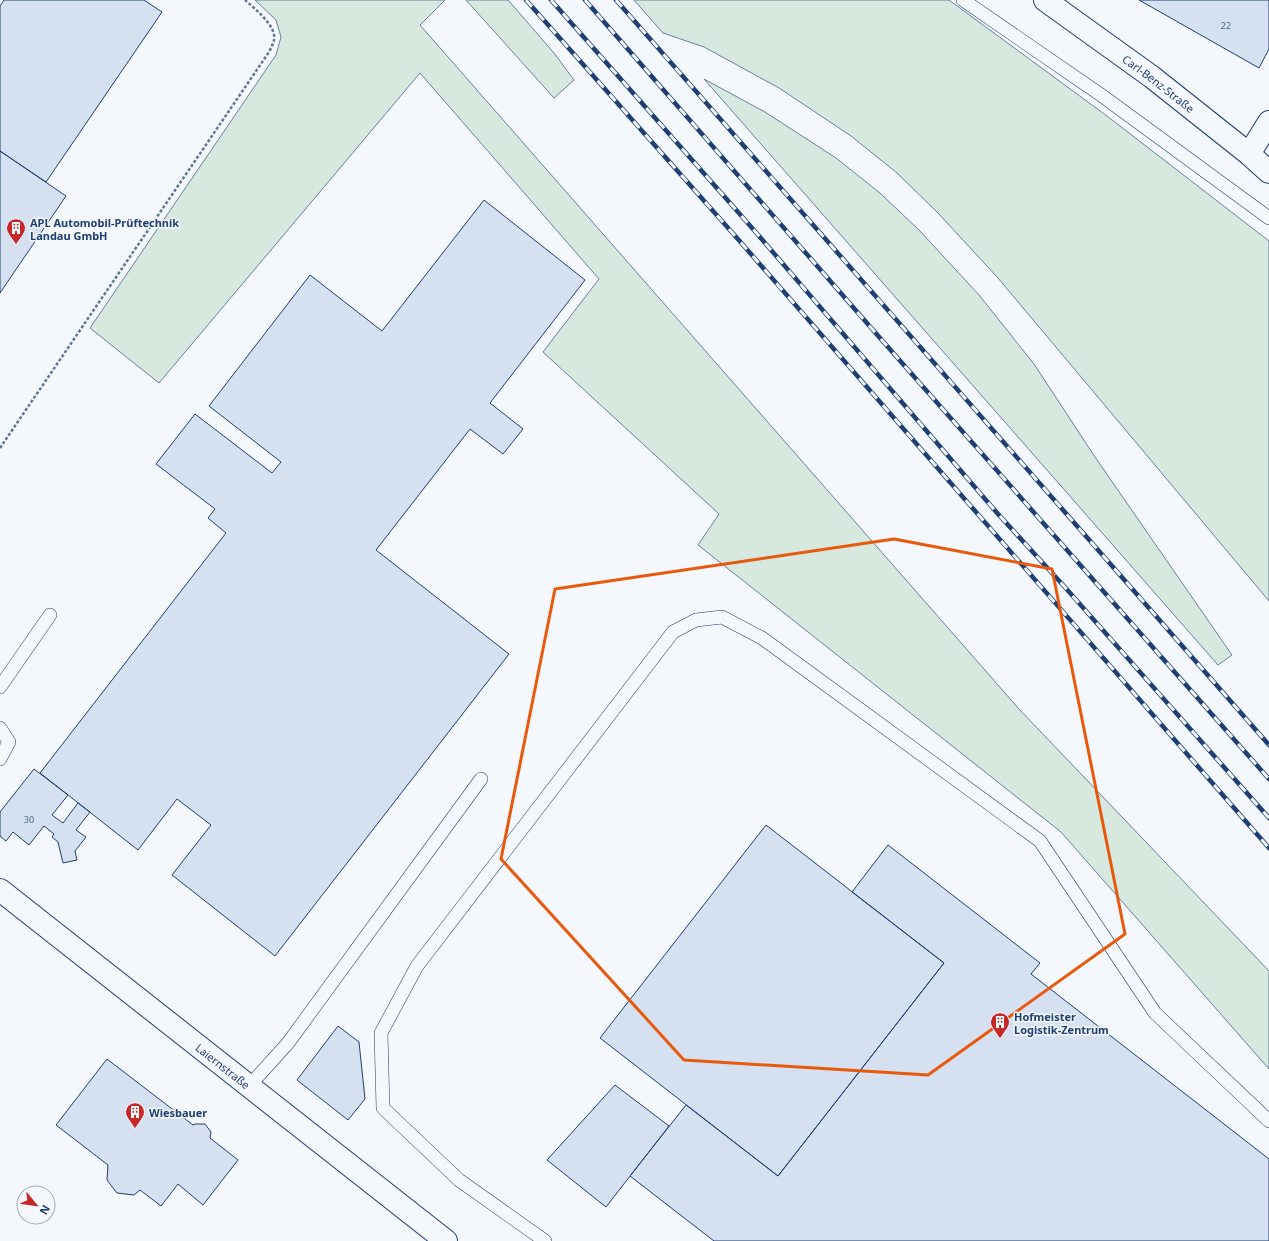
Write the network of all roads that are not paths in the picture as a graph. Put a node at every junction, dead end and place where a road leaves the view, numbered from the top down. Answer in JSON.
{"nodes":[{"id":1,"x":963,"y":0,"type":"edge"},
{"id":2,"x":1045,"y":0,"type":"edge"},
{"id":3,"x":1269,"y":122,"type":"edge"},
{"id":4,"x":1249,"y":154,"type":"junction"},
{"id":5,"x":1269,"y":172,"type":"edge"},
{"id":6,"x":1269,"y":218,"type":"edge"},
{"id":7,"x":50,"y":615,"type":"dead end"},
{"id":8,"x":0,"y":687,"type":"edge"},
{"id":9,"x":0,"y":728,"type":"edge"},
{"id":10,"x":0,"y":759,"type":"edge"},
{"id":11,"x":481,"y":779,"type":"dead end"},
{"id":12,"x":0,"y":890,"type":"edge"},
{"id":13,"x":250,"y":1085,"type":"junction"},
{"id":14,"x":1269,"y":1121,"type":"edge"},
{"id":15,"x":446,"y":1241,"type":"edge"},
{"id":16,"x":545,"y":1241,"type":"edge"}],
"edges":[{"from":1,"to":6,"type":"lane"},
{"from":2,"to":4,"type":"street","name":"Carl-Benz-Straße"},
{"from":3,"to":4,"type":"street"},
{"from":4,"to":5,"type":"street","name":"Carl-Benz-Straße"},
{"from":7,"to":8,"type":"lane"},
{"from":9,"to":10,"type":"lane"},
{"from":11,"to":13,"type":"lane"},
{"from":12,"to":13,"type":"street","name":"Laiernstraße"},
{"from":13,"to":15,"type":"street","name":"Laiernstraße"},
{"from":14,"to":16,"type":"lane"}]}
